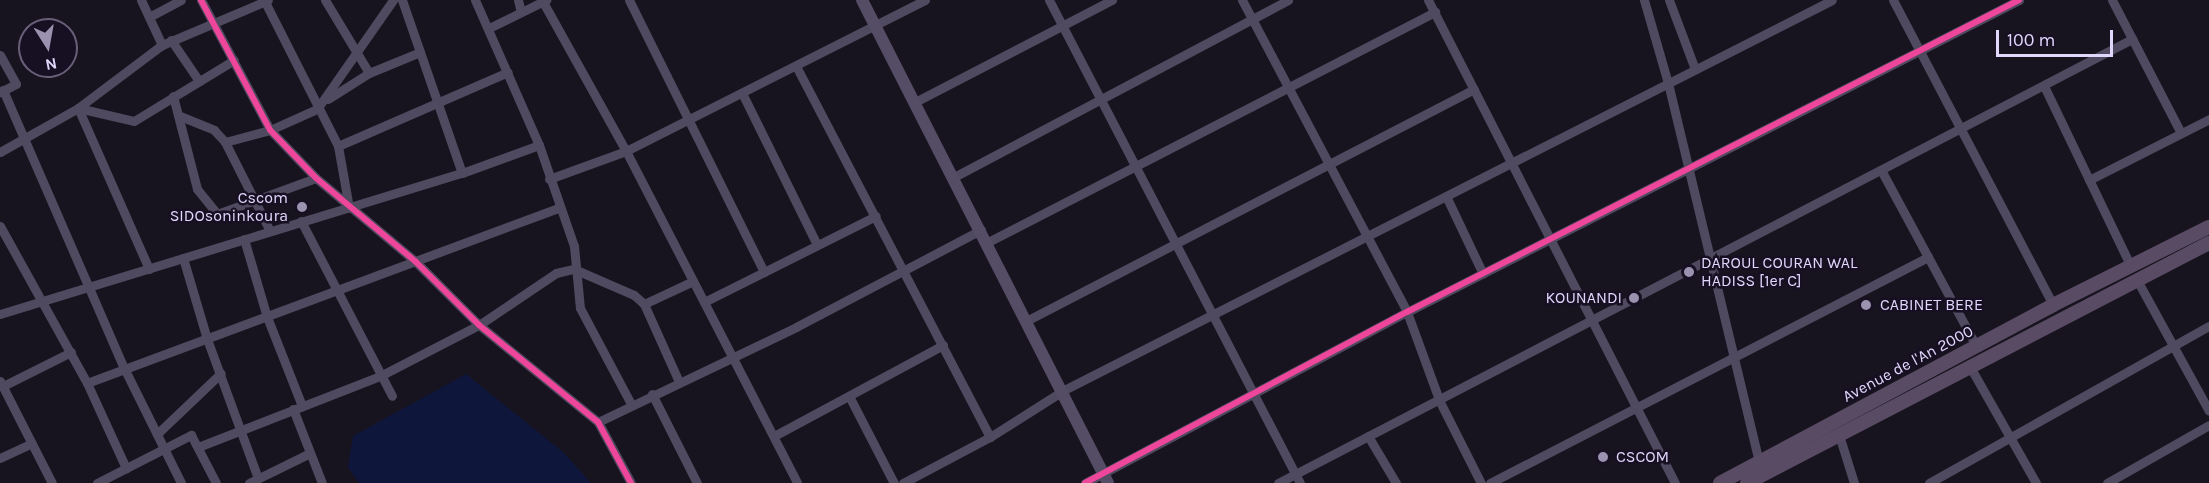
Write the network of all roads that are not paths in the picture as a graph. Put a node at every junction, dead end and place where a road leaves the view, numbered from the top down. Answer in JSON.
{"nodes":[{"id":1,"x":141,"y":0,"type":"edge"},
{"id":2,"x":181,"y":0,"type":"edge"},
{"id":3,"x":201,"y":0,"type":"edge"},
{"id":4,"x":265,"y":0,"type":"edge"},
{"id":5,"x":325,"y":0,"type":"edge"},
{"id":6,"x":393,"y":0,"type":"edge"},
{"id":7,"x":402,"y":0,"type":"edge"},
{"id":8,"x":475,"y":0,"type":"edge"},
{"id":9,"x":518,"y":0,"type":"edge"},
{"id":10,"x":629,"y":0,"type":"edge"},
{"id":11,"x":862,"y":0,"type":"edge"},
{"id":12,"x":924,"y":0,"type":"edge"},
{"id":13,"x":1049,"y":0,"type":"edge"},
{"id":14,"x":1112,"y":0,"type":"edge"},
{"id":15,"x":1242,"y":0,"type":"edge"},
{"id":16,"x":1288,"y":0,"type":"edge"},
{"id":17,"x":1428,"y":0,"type":"edge"},
{"id":18,"x":1644,"y":0,"type":"edge"},
{"id":19,"x":1669,"y":0,"type":"edge"},
{"id":20,"x":1832,"y":0,"type":"edge"},
{"id":21,"x":1893,"y":0,"type":"edge"},
{"id":22,"x":2019,"y":0,"type":"edge"},
{"id":23,"x":2112,"y":0,"type":"edge"},
{"id":24,"x":544,"y":1,"type":"edge"},
{"id":25,"x":521,"y":12,"type":"junction"},
{"id":26,"x":1435,"y":12,"type":"junction"},
{"id":27,"x":149,"y":17,"type":"junction"},
{"id":28,"x":1252,"y":19,"type":"junction"},
{"id":29,"x":214,"y":21,"type":"junction"},
{"id":30,"x":875,"y":25,"type":"junction"},
{"id":31,"x":1063,"y":26,"type":"junction"},
{"id":32,"x":489,"y":28,"type":"junction"},
{"id":33,"x":2132,"y":39,"type":"junction"},
{"id":34,"x":171,"y":40,"type":"junction"},
{"id":35,"x":162,"y":45,"type":"junction"},
{"id":36,"x":1919,"y":50,"type":"junction"},
{"id":37,"x":420,"y":52,"type":"junction"},
{"id":38,"x":0,"y":55,"type":"edge"},
{"id":39,"x":356,"y":55,"type":"junction"},
{"id":40,"x":234,"y":60,"type":"junction"},
{"id":41,"x":796,"y":66,"type":"junction"},
{"id":42,"x":1695,"y":69,"type":"junction"},
{"id":43,"x":508,"y":72,"type":"junction"},
{"id":44,"x":369,"y":73,"type":"junction"},
{"id":45,"x":200,"y":81,"type":"junction"},
{"id":46,"x":1668,"y":83,"type":"junction"},
{"id":47,"x":2044,"y":86,"type":"junction"},
{"id":48,"x":1288,"y":87,"type":"junction"},
{"id":49,"x":1474,"y":89,"type":"junction"},
{"id":50,"x":2,"y":91,"type":"edge"},
{"id":51,"x":742,"y":93,"type":"junction"},
{"id":52,"x":173,"y":96,"type":"junction"},
{"id":53,"x":1101,"y":99,"type":"junction"},
{"id":54,"x":915,"y":102,"type":"junction"},
{"id":55,"x":436,"y":103,"type":"junction"},
{"id":56,"x":320,"y":105,"type":"junction"},
{"id":57,"x":78,"y":108,"type":"junction"},
{"id":58,"x":180,"y":116,"type":"junction"},
{"id":59,"x":2209,"y":119,"type":"edge"},
{"id":60,"x":687,"y":121,"type":"junction"},
{"id":61,"x":1960,"y":129,"type":"junction"},
{"id":62,"x":270,"y":130,"type":"junction"},
{"id":63,"x":2181,"y":133,"type":"junction"},
{"id":64,"x":25,"y":137,"type":"junction"},
{"id":65,"x":225,"y":142,"type":"junction"},
{"id":66,"x":539,"y":145,"type":"junction"},
{"id":67,"x":338,"y":146,"type":"junction"},
{"id":68,"x":627,"y":151,"type":"junction"},
{"id":69,"x":0,"y":152,"type":"edge"},
{"id":70,"x":1512,"y":163,"type":"junction"},
{"id":71,"x":1328,"y":164,"type":"junction"},
{"id":72,"x":1136,"y":167,"type":"junction"},
{"id":73,"x":1687,"y":169,"type":"junction"},
{"id":74,"x":1881,"y":170,"type":"junction"},
{"id":75,"x":462,"y":173,"type":"junction"},
{"id":76,"x":954,"y":177,"type":"junction"},
{"id":77,"x":316,"y":178,"type":"junction"},
{"id":78,"x":549,"y":179,"type":"junction"},
{"id":79,"x":2089,"y":180,"type":"junction"},
{"id":80,"x":1446,"y":196,"type":"junction"},
{"id":81,"x":253,"y":201,"type":"junction"},
{"id":82,"x":349,"y":208,"type":"junction"},
{"id":83,"x":558,"y":208,"type":"junction"},
{"id":84,"x":876,"y":216,"type":"junction"},
{"id":85,"x":301,"y":221,"type":"junction"},
{"id":86,"x":0,"y":226,"type":"edge"},
{"id":87,"x":2209,"y":227,"type":"edge"},
{"id":88,"x":981,"y":230,"type":"junction"},
{"id":89,"x":270,"y":231,"type":"junction"},
{"id":90,"x":1367,"y":236,"type":"junction"},
{"id":91,"x":244,"y":239,"type":"junction"},
{"id":92,"x":1551,"y":239,"type":"junction"},
{"id":93,"x":988,"y":242,"type":"junction"},
{"id":94,"x":2209,"y":243,"type":"edge"},
{"id":95,"x":1176,"y":244,"type":"junction"},
{"id":96,"x":817,"y":246,"type":"junction"},
{"id":97,"x":1928,"y":257,"type":"junction"},
{"id":98,"x":183,"y":258,"type":"junction"},
{"id":99,"x":1710,"y":258,"type":"junction"},
{"id":100,"x":416,"y":262,"type":"junction"},
{"id":101,"x":149,"y":269,"type":"junction"},
{"id":102,"x":574,"y":269,"type":"junction"},
{"id":103,"x":905,"y":270,"type":"junction"},
{"id":104,"x":764,"y":272,"type":"junction"},
{"id":105,"x":2134,"y":273,"type":"junction"},
{"id":106,"x":1483,"y":274,"type":"junction"},
{"id":107,"x":693,"y":281,"type":"junction"},
{"id":108,"x":89,"y":286,"type":"junction"},
{"id":109,"x":336,"y":292,"type":"junction"},
{"id":110,"x":43,"y":300,"type":"junction"},
{"id":111,"x":704,"y":302,"type":"junction"},
{"id":112,"x":644,"y":304,"type":"junction"},
{"id":113,"x":2053,"y":305,"type":"junction"},
{"id":114,"x":1407,"y":312,"type":"junction"},
{"id":115,"x":0,"y":314,"type":"edge"},
{"id":116,"x":1212,"y":316,"type":"junction"},
{"id":117,"x":267,"y":318,"type":"junction"},
{"id":118,"x":1593,"y":319,"type":"junction"},
{"id":119,"x":1028,"y":320,"type":"junction"},
{"id":120,"x":479,"y":325,"type":"junction"},
{"id":121,"x":2209,"y":326,"type":"edge"},
{"id":122,"x":207,"y":339,"type":"junction"},
{"id":123,"x":943,"y":345,"type":"junction"},
{"id":124,"x":2173,"y":345,"type":"junction"},
{"id":125,"x":1976,"y":346,"type":"junction"},
{"id":126,"x":71,"y":352,"type":"junction"},
{"id":127,"x":732,"y":357,"type":"junction"},
{"id":128,"x":1733,"y":359,"type":"junction"},
{"id":129,"x":1969,"y":365,"type":"junction"},
{"id":130,"x":125,"y":370,"type":"junction"},
{"id":131,"x":221,"y":373,"type":"junction"},
{"id":132,"x":380,"y":376,"type":"junction"},
{"id":133,"x":679,"y":382,"type":"junction"},
{"id":134,"x":1,"y":383,"type":"edge"},
{"id":135,"x":87,"y":383,"type":"junction"},
{"id":136,"x":1064,"y":390,"type":"junction"},
{"id":137,"x":1252,"y":393,"type":"junction"},
{"id":138,"x":652,"y":394,"type":"junction"},
{"id":139,"x":392,"y":396,"type":"dead end"},
{"id":140,"x":849,"y":396,"type":"junction"},
{"id":141,"x":1440,"y":402,"type":"junction"},
{"id":142,"x":631,"y":404,"type":"junction"},
{"id":143,"x":297,"y":408,"type":"junction"},
{"id":144,"x":1634,"y":411,"type":"junction"},
{"id":145,"x":2209,"y":411,"type":"edge"},
{"id":146,"x":598,"y":422,"type":"junction"},
{"id":147,"x":2209,"y":425,"type":"edge"},
{"id":148,"x":240,"y":430,"type":"junction"},
{"id":149,"x":157,"y":434,"type":"junction"},
{"id":150,"x":1839,"y":435,"type":"junction"},
{"id":151,"x":774,"y":436,"type":"junction"},
{"id":152,"x":1368,"y":436,"type":"junction"},
{"id":153,"x":990,"y":437,"type":"junction"},
{"id":154,"x":2011,"y":439,"type":"junction"},
{"id":155,"x":32,"y":443,"type":"junction"},
{"id":156,"x":198,"y":447,"type":"junction"},
{"id":157,"x":164,"y":450,"type":"junction"},
{"id":158,"x":308,"y":454,"type":"junction"},
{"id":159,"x":0,"y":458,"type":"edge"},
{"id":160,"x":126,"y":468,"type":"junction"},
{"id":161,"x":1763,"y":472,"type":"edge"},
{"id":162,"x":258,"y":478,"type":"junction"},
{"id":163,"x":1105,"y":478,"type":"edge"},
{"id":164,"x":1297,"y":478,"type":"edge"},
{"id":165,"x":52,"y":483,"type":"edge"},
{"id":166,"x":97,"y":483,"type":"edge"},
{"id":167,"x":181,"y":483,"type":"edge"},
{"id":168,"x":216,"y":483,"type":"edge"},
{"id":169,"x":249,"y":483,"type":"edge"},
{"id":170,"x":322,"y":483,"type":"edge"},
{"id":171,"x":631,"y":483,"type":"edge"},
{"id":172,"x":697,"y":483,"type":"edge"},
{"id":173,"x":797,"y":483,"type":"edge"},
{"id":174,"x":894,"y":483,"type":"edge"},
{"id":175,"x":903,"y":483,"type":"edge"},
{"id":176,"x":1085,"y":483,"type":"edge"},
{"id":177,"x":1278,"y":483,"type":"edge"},
{"id":178,"x":1396,"y":483,"type":"edge"},
{"id":179,"x":1481,"y":483,"type":"edge"},
{"id":180,"x":1490,"y":483,"type":"edge"},
{"id":181,"x":1675,"y":483,"type":"edge"},
{"id":182,"x":1720,"y":483,"type":"edge"},
{"id":183,"x":1747,"y":483,"type":"edge"},
{"id":184,"x":1854,"y":483,"type":"edge"},
{"id":185,"x":1929,"y":483,"type":"edge"},
{"id":186,"x":2036,"y":483,"type":"edge"},
{"id":187,"x":2107,"y":483,"type":"edge"}],
"edges":[{"from":1,"to":27,"type":"street"},
{"from":2,"to":27,"type":"street"},
{"from":3,"to":29,"type":"street"},
{"from":4,"to":29,"type":"street"},
{"from":4,"to":56,"type":"street"},
{"from":5,"to":39,"type":"street"},
{"from":6,"to":39,"type":"street"},
{"from":7,"to":37,"type":"street"},
{"from":8,"to":32,"type":"street"},
{"from":9,"to":25,"type":"street"},
{"from":10,"to":60,"type":"street"},
{"from":11,"to":30,"type":"street"},
{"from":12,"to":30,"type":"street"},
{"from":13,"to":31,"type":"street"},
{"from":14,"to":31,"type":"street"},
{"from":15,"to":28,"type":"street"},
{"from":16,"to":28,"type":"street"},
{"from":17,"to":26,"type":"street"},
{"from":18,"to":46,"type":"street"},
{"from":19,"to":42,"type":"street"},
{"from":20,"to":42,"type":"street"},
{"from":21,"to":36,"type":"street"},
{"from":22,"to":36,"type":"street"},
{"from":23,"to":33,"type":"street"},
{"from":24,"to":25,"type":"street"},
{"from":24,"to":68,"type":"street"},
{"from":25,"to":32,"type":"street"},
{"from":26,"to":48,"type":"street"},
{"from":26,"to":49,"type":"street"},
{"from":27,"to":35,"type":"street"},
{"from":28,"to":48,"type":"street"},
{"from":28,"to":53,"type":"street"},
{"from":29,"to":34,"type":"street"},
{"from":29,"to":40,"type":"street"},
{"from":30,"to":41,"type":"street"},
{"from":30,"to":54,"type":"street"},
{"from":31,"to":53,"type":"street"},
{"from":31,"to":54,"type":"street"},
{"from":32,"to":43,"type":"street"},
{"from":33,"to":47,"type":"street"},
{"from":33,"to":63,"type":"street"},
{"from":34,"to":35,"type":"street"},
{"from":34,"to":45,"type":"street"},
{"from":35,"to":57,"type":"street"},
{"from":36,"to":61,"type":"street"},
{"from":36,"to":73,"type":"street"},
{"from":37,"to":44,"type":"street"},
{"from":37,"to":55,"type":"street"},
{"from":38,"to":50,"type":"street"},
{"from":39,"to":44,"type":"street"},
{"from":39,"to":56,"type":"street"},
{"from":40,"to":45,"type":"street"},
{"from":40,"to":62,"type":"street"},
{"from":41,"to":51,"type":"street"},
{"from":41,"to":84,"type":"street"},
{"from":42,"to":46,"type":"street"},
{"from":43,"to":55,"type":"street"},
{"from":43,"to":66,"type":"street"},
{"from":44,"to":56,"type":"street"},
{"from":45,"to":52,"type":"street"},
{"from":46,"to":70,"type":"street"},
{"from":46,"to":73,"type":"street"},
{"from":47,"to":61,"type":"street"},
{"from":47,"to":79,"type":"street"},
{"from":48,"to":71,"type":"street"},
{"from":48,"to":72,"type":"street"},
{"from":49,"to":70,"type":"street"},
{"from":49,"to":71,"type":"street"},
{"from":50,"to":64,"type":"street"},
{"from":51,"to":60,"type":"street"},
{"from":51,"to":96,"type":"street"},
{"from":52,"to":57,"type":"street"},
{"from":52,"to":58,"type":"street"},
{"from":53,"to":72,"type":"street"},
{"from":53,"to":76,"type":"street"},
{"from":54,"to":76,"type":"street"},
{"from":55,"to":67,"type":"street"},
{"from":55,"to":75,"type":"street"},
{"from":56,"to":62,"type":"street"},
{"from":56,"to":67,"type":"street"},
{"from":57,"to":64,"type":"street"},
{"from":57,"to":101,"type":"street"},
{"from":58,"to":65,"type":"street"},
{"from":58,"to":81,"type":"street"},
{"from":59,"to":63,"type":"street"},
{"from":60,"to":68,"type":"street"},
{"from":60,"to":104,"type":"street"},
{"from":61,"to":74,"type":"street"},
{"from":61,"to":113,"type":"street"},
{"from":62,"to":65,"type":"street"},
{"from":62,"to":77,"type":"street"},
{"from":63,"to":79,"type":"street"},
{"from":64,"to":69,"type":"street"},
{"from":64,"to":108,"type":"street"},
{"from":65,"to":81,"type":"street"},
{"from":66,"to":75,"type":"street"},
{"from":66,"to":78,"type":"street"},
{"from":67,"to":82,"type":"street"},
{"from":68,"to":78,"type":"street"},
{"from":68,"to":107,"type":"street"},
{"from":70,"to":80,"type":"street"},
{"from":70,"to":92,"type":"street"},
{"from":71,"to":90,"type":"street"},
{"from":71,"to":95,"type":"street"},
{"from":72,"to":93,"type":"street"},
{"from":72,"to":95,"type":"street"},
{"from":73,"to":92,"type":"street"},
{"from":73,"to":99,"type":"street"},
{"from":74,"to":97,"type":"street"},
{"from":74,"to":99,"type":"street"},
{"from":75,"to":82,"type":"street"},
{"from":76,"to":88,"type":"street"},
{"from":77,"to":81,"type":"street"},
{"from":77,"to":82,"type":"street"},
{"from":78,"to":83,"type":"street"},
{"from":79,"to":105,"type":"street"},
{"from":80,"to":90,"type":"street"},
{"from":80,"to":106,"type":"street"},
{"from":81,"to":89,"type":"street"},
{"from":82,"to":85,"type":"street"},
{"from":82,"to":100,"type":"street"},
{"from":83,"to":100,"type":"street"},
{"from":83,"to":102,"type":"street"},
{"from":84,"to":96,"type":"street"},
{"from":84,"to":103,"type":"street"},
{"from":85,"to":89,"type":"street"},
{"from":85,"to":109,"type":"street"},
{"from":86,"to":110,"type":"street"},
{"from":87,"to":105,"type":"main road","name":"Avenue de l'An 2000"},
{"from":88,"to":93,"type":"street"},
{"from":88,"to":103,"type":"street"},
{"from":89,"to":91,"type":"street"},
{"from":90,"to":114,"type":"street"},
{"from":90,"to":116,"type":"street"},
{"from":91,"to":98,"type":"street"},
{"from":91,"to":117,"type":"street"},
{"from":92,"to":106,"type":"street"},
{"from":92,"to":118,"type":"street"},
{"from":93,"to":119,"type":"street"},
{"from":94,"to":105,"type":"main road","name":"Avenue de l'An 2000"},
{"from":95,"to":116,"type":"street"},
{"from":95,"to":119,"type":"street"},
{"from":96,"to":104,"type":"street"},
{"from":97,"to":125,"type":"street"},
{"from":97,"to":128,"type":"street"},
{"from":98,"to":101,"type":"street"},
{"from":98,"to":122,"type":"street"},
{"from":99,"to":118,"type":"street"},
{"from":99,"to":128,"type":"street"},
{"from":100,"to":109,"type":"street"},
{"from":100,"to":120,"type":"street"},
{"from":101,"to":108,"type":"street"},
{"from":102,"to":112,"type":"street"},
{"from":102,"to":120,"type":"street"},
{"from":102,"to":142,"type":"street"},
{"from":103,"to":123,"type":"street"},
{"from":103,"to":127,"type":"street"},
{"from":104,"to":111,"type":"street"},
{"from":105,"to":113,"type":"main road","name":"Avenue de l'An 2000"},
{"from":105,"to":124,"type":"street"},
{"from":105,"to":129,"type":"main road","name":"Avenue de l'An 2000"},
{"from":106,"to":114,"type":"street"},
{"from":107,"to":111,"type":"street"},
{"from":107,"to":112,"type":"street"},
{"from":108,"to":110,"type":"street"},
{"from":108,"to":130,"type":"street"},
{"from":109,"to":117,"type":"street"},
{"from":109,"to":132,"type":"street"},
{"from":110,"to":115,"type":"street"},
{"from":110,"to":126,"type":"street"},
{"from":111,"to":127,"type":"street"},
{"from":112,"to":133,"type":"street"},
{"from":113,"to":125,"type":"main road","name":"Avenue de l'An 2000"},
{"from":114,"to":137,"type":"street"},
{"from":114,"to":141,"type":"street"},
{"from":116,"to":136,"type":"street"},
{"from":116,"to":137,"type":"street"},
{"from":117,"to":122,"type":"street"},
{"from":117,"to":143,"type":"street"},
{"from":118,"to":141,"type":"street"},
{"from":118,"to":144,"type":"street"},
{"from":119,"to":136,"type":"street"},
{"from":120,"to":132,"type":"street"},
{"from":120,"to":146,"type":"street"},
{"from":121,"to":124,"type":"street"},
{"from":122,"to":130,"type":"street"},
{"from":122,"to":131,"type":"street"},
{"from":123,"to":140,"type":"street"},
{"from":123,"to":153,"type":"street"},
{"from":124,"to":145,"type":"street"},
{"from":124,"to":154,"type":"street"},
{"from":125,"to":161,"type":"main road","name":"Avenue de l'An 2000"},
{"from":126,"to":134,"type":"street"},
{"from":126,"to":135,"type":"street"},
{"from":127,"to":133,"type":"street"},
{"from":127,"to":151,"type":"street"},
{"from":128,"to":144,"type":"street"},
{"from":128,"to":161,"type":"street"},
{"from":129,"to":150,"type":"main road","name":"Avenue de l'An 2000"},
{"from":129,"to":154,"type":"street"},
{"from":130,"to":135,"type":"street"},
{"from":130,"to":149,"type":"street"},
{"from":131,"to":148,"type":"street"},
{"from":131,"to":149,"type":"street"},
{"from":132,"to":139,"type":"street"},
{"from":132,"to":143,"type":"street"},
{"from":133,"to":138,"type":"street"},
{"from":134,"to":155,"type":"street"},
{"from":135,"to":160,"type":"street"},
{"from":136,"to":153,"type":"street"},
{"from":136,"to":163,"type":"street"},
{"from":137,"to":163,"type":"street"},
{"from":137,"to":164,"type":"street"},
{"from":138,"to":142,"type":"street"},
{"from":138,"to":172,"type":"street"},
{"from":140,"to":151,"type":"street"},
{"from":140,"to":174,"type":"street"},
{"from":141,"to":152,"type":"street"},
{"from":141,"to":179,"type":"street"},
{"from":142,"to":146,"type":"street"},
{"from":143,"to":148,"type":"street"},
{"from":143,"to":158,"type":"street"},
{"from":144,"to":180,"type":"street"},
{"from":144,"to":181,"type":"street"},
{"from":146,"to":171,"type":"street"},
{"from":147,"to":187,"type":"street"},
{"from":148,"to":156,"type":"street"},
{"from":148,"to":162,"type":"street"},
{"from":149,"to":157,"type":"street"},
{"from":150,"to":161,"type":"main road","name":"Avenue de l'An 2000"},
{"from":150,"to":184,"type":"street"},
{"from":151,"to":173,"type":"street"},
{"from":152,"to":164,"type":"street"},
{"from":152,"to":178,"type":"street"},
{"from":153,"to":175,"type":"street"},
{"from":154,"to":185,"type":"street"},
{"from":154,"to":186,"type":"street"},
{"from":155,"to":159,"type":"street"},
{"from":155,"to":165,"type":"street"},
{"from":156,"to":157,"type":"street"},
{"from":156,"to":168,"type":"street"},
{"from":157,"to":160,"type":"street"},
{"from":157,"to":167,"type":"street"},
{"from":158,"to":162,"type":"street"},
{"from":158,"to":170,"type":"street"},
{"from":160,"to":166,"type":"street"},
{"from":161,"to":182,"type":"main road","name":"Avenue de l'An 2000"},
{"from":161,"to":183,"type":"main road","name":"Avenue de l'An 2000"},
{"from":162,"to":169,"type":"street"},
{"from":163,"to":176,"type":"street"},
{"from":164,"to":177,"type":"street"}]}
